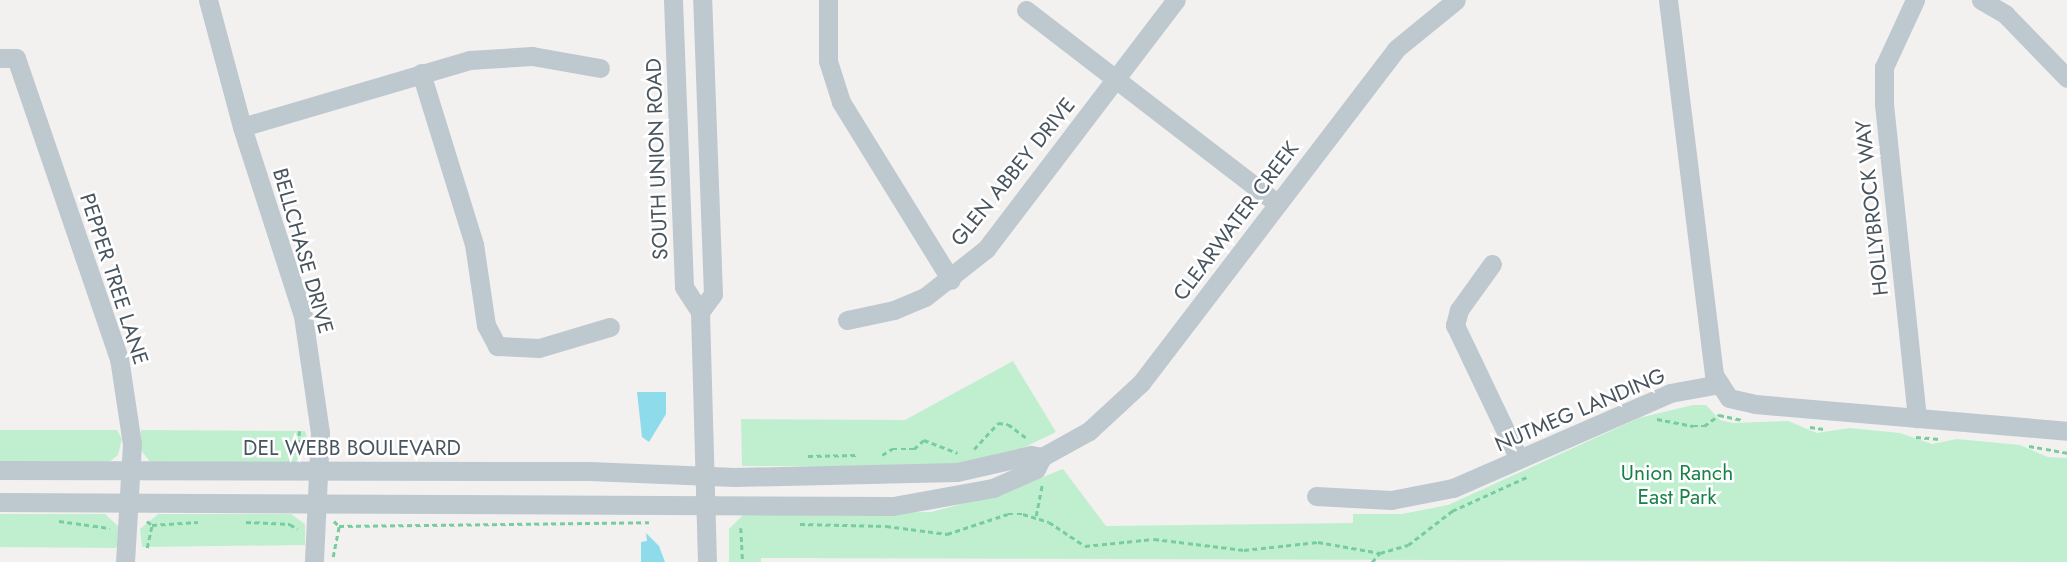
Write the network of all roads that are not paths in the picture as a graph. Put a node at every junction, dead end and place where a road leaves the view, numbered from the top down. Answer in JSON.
{"nodes":[{"id":1,"x":208,"y":0,"type":"edge"},
{"id":2,"x":673,"y":0,"type":"edge"},
{"id":3,"x":702,"y":0,"type":"edge"},
{"id":4,"x":828,"y":0,"type":"edge"},
{"id":5,"x":1175,"y":0,"type":"edge"},
{"id":6,"x":1456,"y":0,"type":"edge"},
{"id":7,"x":1668,"y":0,"type":"edge"},
{"id":8,"x":1915,"y":0,"type":"edge"},
{"id":9,"x":1981,"y":0,"type":"edge"},
{"id":10,"x":1026,"y":10,"type":"dead end"},
{"id":11,"x":8,"y":58,"type":"edge"},
{"id":12,"x":600,"y":68,"type":"dead end"},
{"id":13,"x":421,"y":73,"type":"junction"},
{"id":14,"x":2067,"y":78,"type":"edge"},
{"id":15,"x":1115,"y":80,"type":"junction"},
{"id":16,"x":242,"y":127,"type":"junction"},
{"id":17,"x":1278,"y":204,"type":"junction"},
{"id":18,"x":1492,"y":264,"type":"dead end"},
{"id":19,"x":951,"y":280,"type":"junction"},
{"id":20,"x":700,"y":312,"type":"junction"},
{"id":21,"x":847,"y":320,"type":"dead end"},
{"id":22,"x":610,"y":327,"type":"dead end"},
{"id":23,"x":1720,"y":384,"type":"junction"},
{"id":24,"x":1915,"y":427,"type":"junction"},
{"id":25,"x":2067,"y":430,"type":"edge"},
{"id":26,"x":1038,"y":450,"type":"junction"},
{"id":27,"x":1519,"y":459,"type":"junction"},
{"id":28,"x":0,"y":470,"type":"edge"},
{"id":29,"x":132,"y":471,"type":"junction"},
{"id":30,"x":319,"y":471,"type":"junction"},
{"id":31,"x":705,"y":476,"type":"junction"},
{"id":32,"x":1316,"y":496,"type":"dead end"},
{"id":33,"x":0,"y":502,"type":"edge"},
{"id":34,"x":131,"y":504,"type":"junction"},
{"id":35,"x":704,"y":504,"type":"junction"},
{"id":36,"x":317,"y":505,"type":"junction"},
{"id":37,"x":125,"y":562,"type":"edge"},
{"id":38,"x":314,"y":562,"type":"edge"},
{"id":39,"x":707,"y":562,"type":"edge"}],
"edges":[{"from":1,"to":16,"type":"street","name":"BELLCHASE DRIVE"},
{"from":2,"to":20,"type":"street","name":"SOUTH UNION ROAD"},
{"from":3,"to":20,"type":"street","name":"SOUTH UNION ROAD"},
{"from":4,"to":19,"type":"street"},
{"from":5,"to":15,"type":"street","name":"GLEN ABBEY DRIVE"},
{"from":6,"to":17,"type":"street","name":"CLEARWATER CREEK"},
{"from":7,"to":23,"type":"street"},
{"from":8,"to":24,"type":"street","name":"HOLLYBROCK WAY"},
{"from":9,"to":14,"type":"street"},
{"from":10,"to":15,"type":"street"},
{"from":11,"to":29,"type":"street","name":"PEPPER TREE LANE"},
{"from":12,"to":13,"type":"street"},
{"from":13,"to":16,"type":"street"},
{"from":13,"to":22,"type":"street"},
{"from":15,"to":17,"type":"street"},
{"from":15,"to":19,"type":"street","name":"GLEN ABBEY DRIVE"},
{"from":16,"to":30,"type":"street","name":"BELLCHASE DRIVE"},
{"from":17,"to":26,"type":"street","name":"CLEARWATER CREEK"},
{"from":18,"to":27,"type":"street"},
{"from":19,"to":21,"type":"street","name":"GLEN ABBEY DRIVE"},
{"from":20,"to":31,"type":"street","name":"SOUTH UNION ROAD"},
{"from":23,"to":24,"type":"street"},
{"from":23,"to":27,"type":"street","name":"NUTMEG LANDING"},
{"from":24,"to":25,"type":"street"},
{"from":26,"to":31,"type":"street","name":"CLEARWATER CREEK"},
{"from":26,"to":35,"type":"street","name":"CLEARWATER CREEK"},
{"from":27,"to":32,"type":"street","name":"NUTMEG LANDING"},
{"from":28,"to":29,"type":"street","name":"DEL WEBB BOULEVARD"},
{"from":29,"to":30,"type":"street","name":"DEL WEBB BOULEVARD"},
{"from":29,"to":34,"type":"street","name":"PEPPER TREE LANE"},
{"from":30,"to":31,"type":"street","name":"DEL WEBB BOULEVARD"},
{"from":30,"to":36,"type":"street","name":"BELLCHASE DRIVE"},
{"from":31,"to":35,"type":"street","name":"SOUTH UNION ROAD"},
{"from":33,"to":34,"type":"street"},
{"from":34,"to":36,"type":"street"},
{"from":34,"to":37,"type":"street","name":"PEPPER TREE LANE"},
{"from":35,"to":36,"type":"street"},
{"from":35,"to":39,"type":"street","name":"SOUTH UNION ROAD"},
{"from":36,"to":38,"type":"street","name":"BELLCHASE DRIVE"}]}
